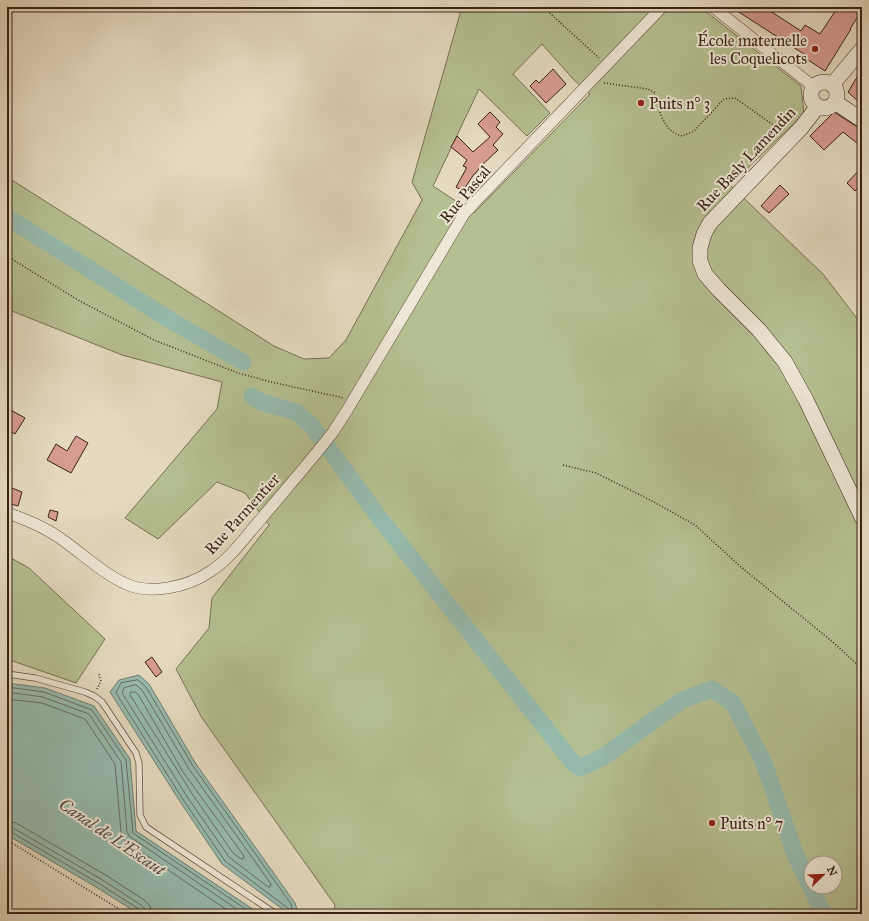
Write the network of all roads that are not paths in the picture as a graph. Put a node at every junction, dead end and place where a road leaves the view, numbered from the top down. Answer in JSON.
{"nodes":[{"id":1,"x":662,"y":7,"type":"edge"},
{"id":2,"x":713,"y":7,"type":"edge"},
{"id":3,"x":862,"y":49,"type":"edge"},
{"id":4,"x":832,"y":85,"type":"junction"},
{"id":5,"x":814,"y":87,"type":"junction"},
{"id":6,"x":835,"y":102,"type":"junction"},
{"id":7,"x":818,"y":106,"type":"junction"},
{"id":8,"x":862,"y":120,"type":"edge"},
{"id":9,"x":333,"y":432,"type":"joint"},
{"id":10,"x":858,"y":505,"type":"edge"},
{"id":11,"x":7,"y":513,"type":"edge"},
{"id":12,"x":862,"y":517,"type":"edge"},
{"id":13,"x":7,"y":674,"type":"edge"},
{"id":14,"x":276,"y":914,"type":"edge"}],
"edges":[{"from":1,"to":9,"type":"street","name":"Rue Pascal"},
{"from":2,"to":5,"type":"street"},
{"from":3,"to":4,"type":"street"},
{"from":4,"to":5,"type":"street"},
{"from":4,"to":6,"type":"street"},
{"from":5,"to":7,"type":"street"},
{"from":6,"to":7,"type":"street"},
{"from":6,"to":8,"type":"street"},
{"from":7,"to":10,"type":"street","name":"Rue Basly Lamendin"},
{"from":9,"to":11,"type":"street","name":"Rue Parmentier"},
{"from":10,"to":12,"type":"street","name":"Rue Basly Lamendin"},
{"from":13,"to":14,"type":"lane"}]}
